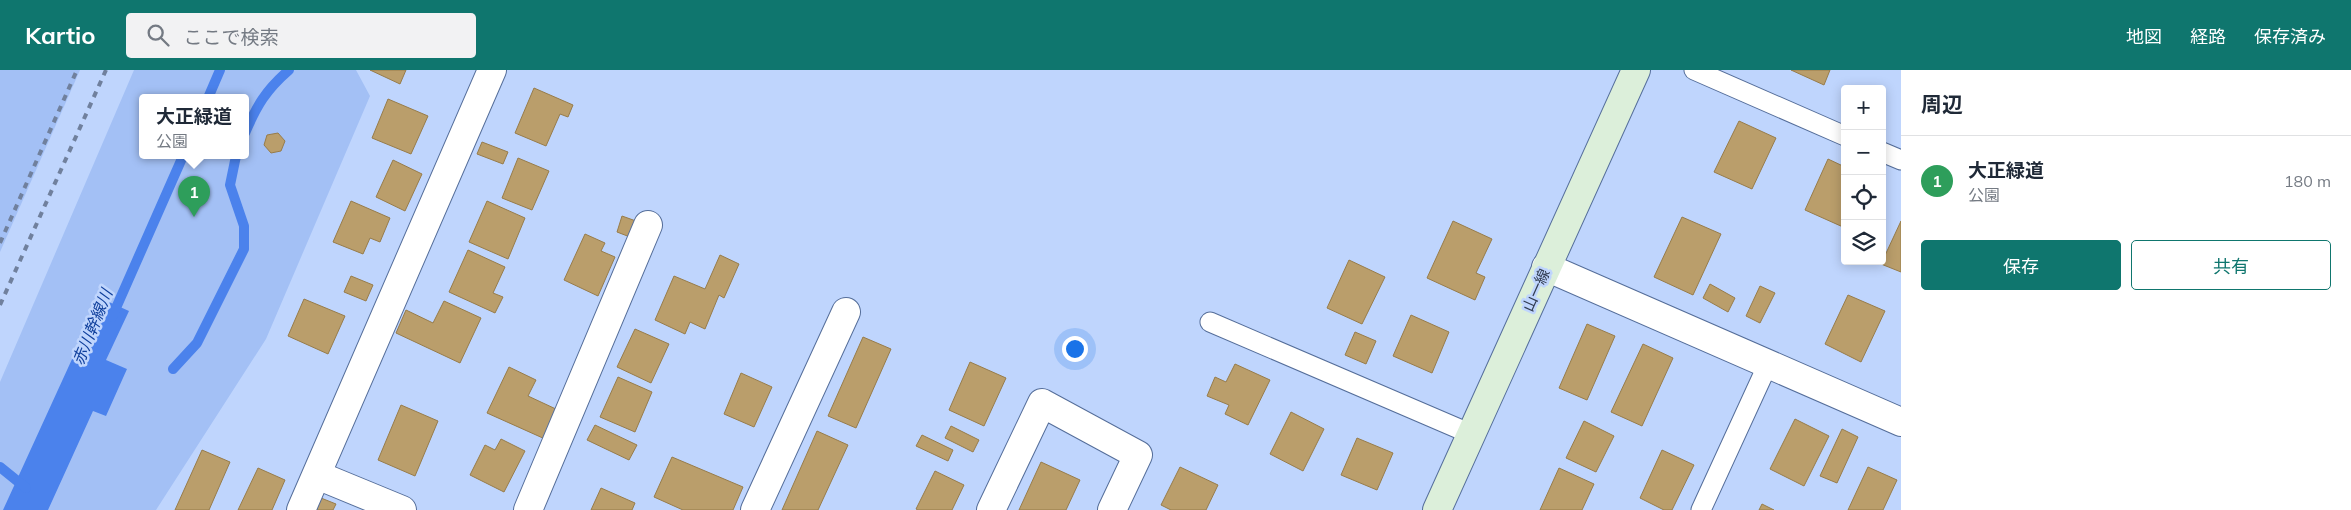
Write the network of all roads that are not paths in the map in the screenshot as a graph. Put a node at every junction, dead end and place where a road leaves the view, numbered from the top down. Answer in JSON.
{"nodes":[{"id":1,"x":492,"y":70,"type":"edge"},
{"id":2,"x":1636,"y":70,"type":"edge"},
{"id":3,"x":1694,"y":70,"type":"edge"},
{"id":4,"x":1841,"y":134,"type":"edge"},
{"id":5,"x":1886,"y":154,"type":"edge"},
{"id":6,"x":1901,"y":160,"type":"edge"},
{"id":7,"x":648,"y":225,"type":"dead end"},
{"id":8,"x":1546,"y":267,"type":"junction"},
{"id":9,"x":846,"y":312,"type":"dead end"},
{"id":10,"x":1210,"y":322,"type":"dead end"},
{"id":11,"x":1768,"y":364,"type":"junction"},
{"id":12,"x":1901,"y":422,"type":"edge"},
{"id":13,"x":1471,"y":434,"type":"junction"},
{"id":14,"x":317,"y":475,"type":"junction"},
{"id":15,"x":301,"y":510,"type":"edge"},
{"id":16,"x":402,"y":510,"type":"edge"},
{"id":17,"x":528,"y":510,"type":"edge"},
{"id":18,"x":755,"y":510,"type":"edge"},
{"id":19,"x":990,"y":510,"type":"edge"},
{"id":20,"x":1112,"y":510,"type":"edge"},
{"id":21,"x":1438,"y":510,"type":"edge"},
{"id":22,"x":1701,"y":510,"type":"edge"}],
"edges":[{"from":1,"to":14,"type":"street"},
{"from":2,"to":8,"type":"street","name":"山一線"},
{"from":3,"to":4,"type":"lane"},
{"from":5,"to":6,"type":"lane"},
{"from":7,"to":17,"type":"street"},
{"from":8,"to":11,"type":"street"},
{"from":8,"to":13,"type":"street","name":"山一線"},
{"from":9,"to":18,"type":"street"},
{"from":10,"to":13,"type":"lane"},
{"from":11,"to":12,"type":"street"},
{"from":11,"to":22,"type":"lane"},
{"from":13,"to":21,"type":"street","name":"山一線"},
{"from":14,"to":15,"type":"street"},
{"from":14,"to":16,"type":"street"},
{"from":19,"to":20,"type":"street"}]}
